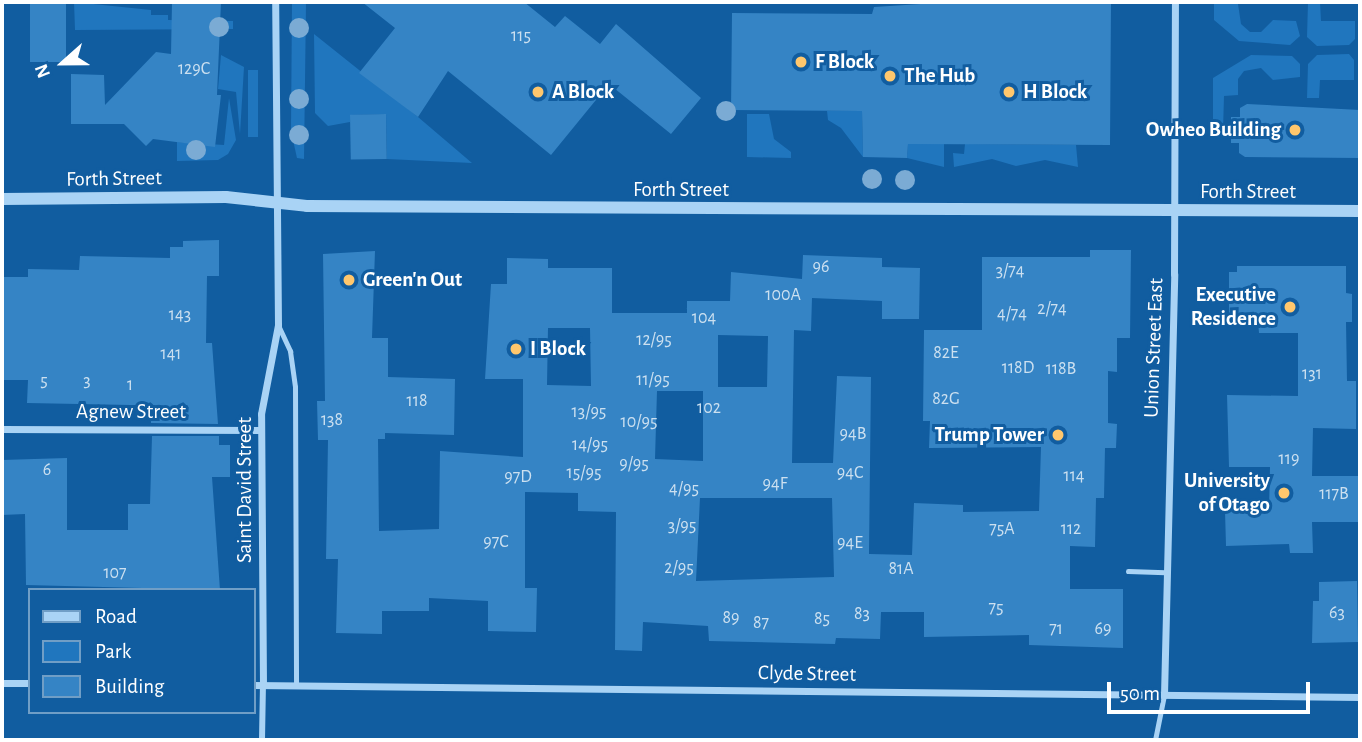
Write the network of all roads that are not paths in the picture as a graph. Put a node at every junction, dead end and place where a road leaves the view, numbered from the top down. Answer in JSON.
{"nodes":[{"id":1,"x":275,"y":2,"type":"edge"},
{"id":2,"x":1175,"y":2,"type":"edge"},
{"id":3,"x":2,"y":199,"type":"edge"},
{"id":4,"x":276,"y":203,"type":"junction"},
{"id":5,"x":1360,"y":211,"type":"edge"},
{"id":6,"x":1172,"y":212,"type":"junction"},
{"id":7,"x":278,"y":325,"type":"junction"},
{"id":8,"x":2,"y":429,"type":"edge"},
{"id":9,"x":261,"y":430,"type":"junction"},
{"id":10,"x":1128,"y":571,"type":"dead end"},
{"id":11,"x":1165,"y":572,"type":"junction"},
{"id":12,"x":2,"y":683,"type":"edge"},
{"id":13,"x":28,"y":683,"type":"edge"},
{"id":14,"x":256,"y":685,"type":"edge"},
{"id":15,"x":263,"y":685,"type":"junction"},
{"id":16,"x":296,"y":686,"type":"junction"},
{"id":17,"x":1164,"y":695,"type":"junction"},
{"id":18,"x":1360,"y":697,"type":"edge"},
{"id":19,"x":261,"y":740,"type":"edge"},
{"id":20,"x":1155,"y":740,"type":"edge"}],
"edges":[{"from":1,"to":4,"type":"street","name":"Saint David Street"},
{"from":2,"to":6,"type":"street","name":"Union Street East"},
{"from":3,"to":4,"type":"street","name":"Forth Street"},
{"from":4,"to":6,"type":"street","name":"Forth Street"},
{"from":4,"to":7,"type":"street","name":"Saint David Street"},
{"from":5,"to":6,"type":"street","name":"Forth Street"},
{"from":6,"to":11,"type":"street","name":"Union Street East"},
{"from":7,"to":9,"type":"street","name":"Saint David Street"},
{"from":7,"to":16,"type":"lane","name":"Saint David Street"},
{"from":8,"to":9,"type":"street","name":"Agnew Street"},
{"from":9,"to":15,"type":"street","name":"Saint David Street"},
{"from":10,"to":11,"type":"lane"},
{"from":11,"to":17,"type":"street","name":"Union Street East"},
{"from":12,"to":13,"type":"street"},
{"from":14,"to":15,"type":"street","name":"Clyde Street"},
{"from":15,"to":16,"type":"street","name":"Clyde Street"},
{"from":15,"to":19,"type":"street","name":"Saint David Street"},
{"from":16,"to":17,"type":"street","name":"Clyde Street"},
{"from":17,"to":18,"type":"street","name":"Clyde Street"},
{"from":17,"to":20,"type":"lane"}]}
